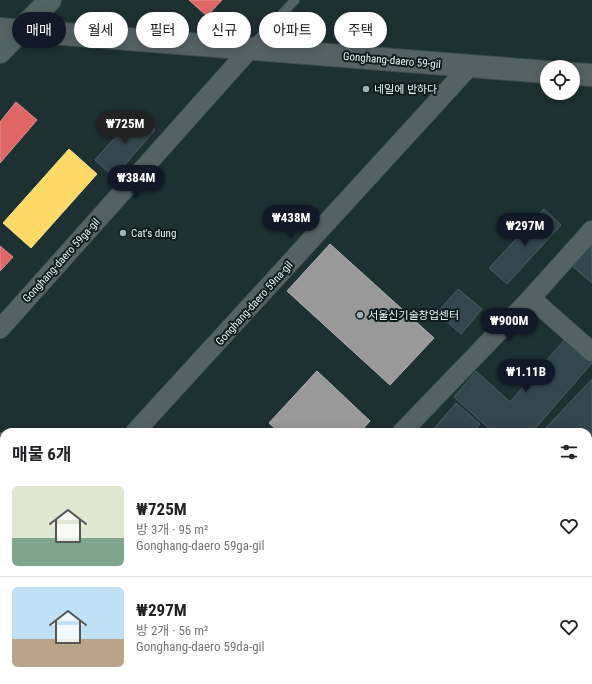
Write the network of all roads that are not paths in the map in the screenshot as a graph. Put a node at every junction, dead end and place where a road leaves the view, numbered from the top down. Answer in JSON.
{"nodes":[{"id":1,"x":50,"y":0,"type":"edge"},
{"id":2,"x":295,"y":0,"type":"edge"},
{"id":3,"x":38,"y":12,"type":"edge"},
{"id":4,"x":0,"y":29,"type":"edge"},
{"id":5,"x":12,"y":29,"type":"edge"},
{"id":6,"x":66,"y":33,"type":"edge"},
{"id":7,"x":12,"y":39,"type":"edge"},
{"id":8,"x":250,"y":49,"type":"junction"},
{"id":9,"x":0,"y":52,"type":"edge"},
{"id":10,"x":469,"y":67,"type":"junction"},
{"id":11,"x":540,"y":72,"type":"edge"},
{"id":12,"x":580,"y":74,"type":"edge"},
{"id":13,"x":592,"y":75,"type":"edge"},
{"id":14,"x":592,"y":230,"type":"edge"},
{"id":15,"x":531,"y":298,"type":"junction"},
{"id":16,"x":0,"y":328,"type":"edge"},
{"id":17,"x":592,"y":352,"type":"edge"},
{"id":18,"x":139,"y":428,"type":"edge"},
{"id":19,"x":406,"y":428,"type":"edge"}],
"edges":[{"from":1,"to":3,"type":"main road"},
{"from":2,"to":8,"type":"lane"},
{"from":4,"to":5,"type":"main road","name":"Gonghang-daero 59-gil"},
{"from":6,"to":8,"type":"main road","name":"Gonghang-daero 59-gil"},
{"from":7,"to":9,"type":"main road"},
{"from":8,"to":10,"type":"main road","name":"Gonghang-daero 59-gil"},
{"from":8,"to":16,"type":"street","name":"Gonghang-daero 59ga-gil"},
{"from":10,"to":11,"type":"main road","name":"Gonghang-daero 59-gil"},
{"from":10,"to":18,"type":"street","name":"Gonghang-daero 59na-gil"},
{"from":12,"to":13,"type":"main road"},
{"from":14,"to":15,"type":"street"},
{"from":15,"to":17,"type":"street"},
{"from":15,"to":19,"type":"street"}]}
